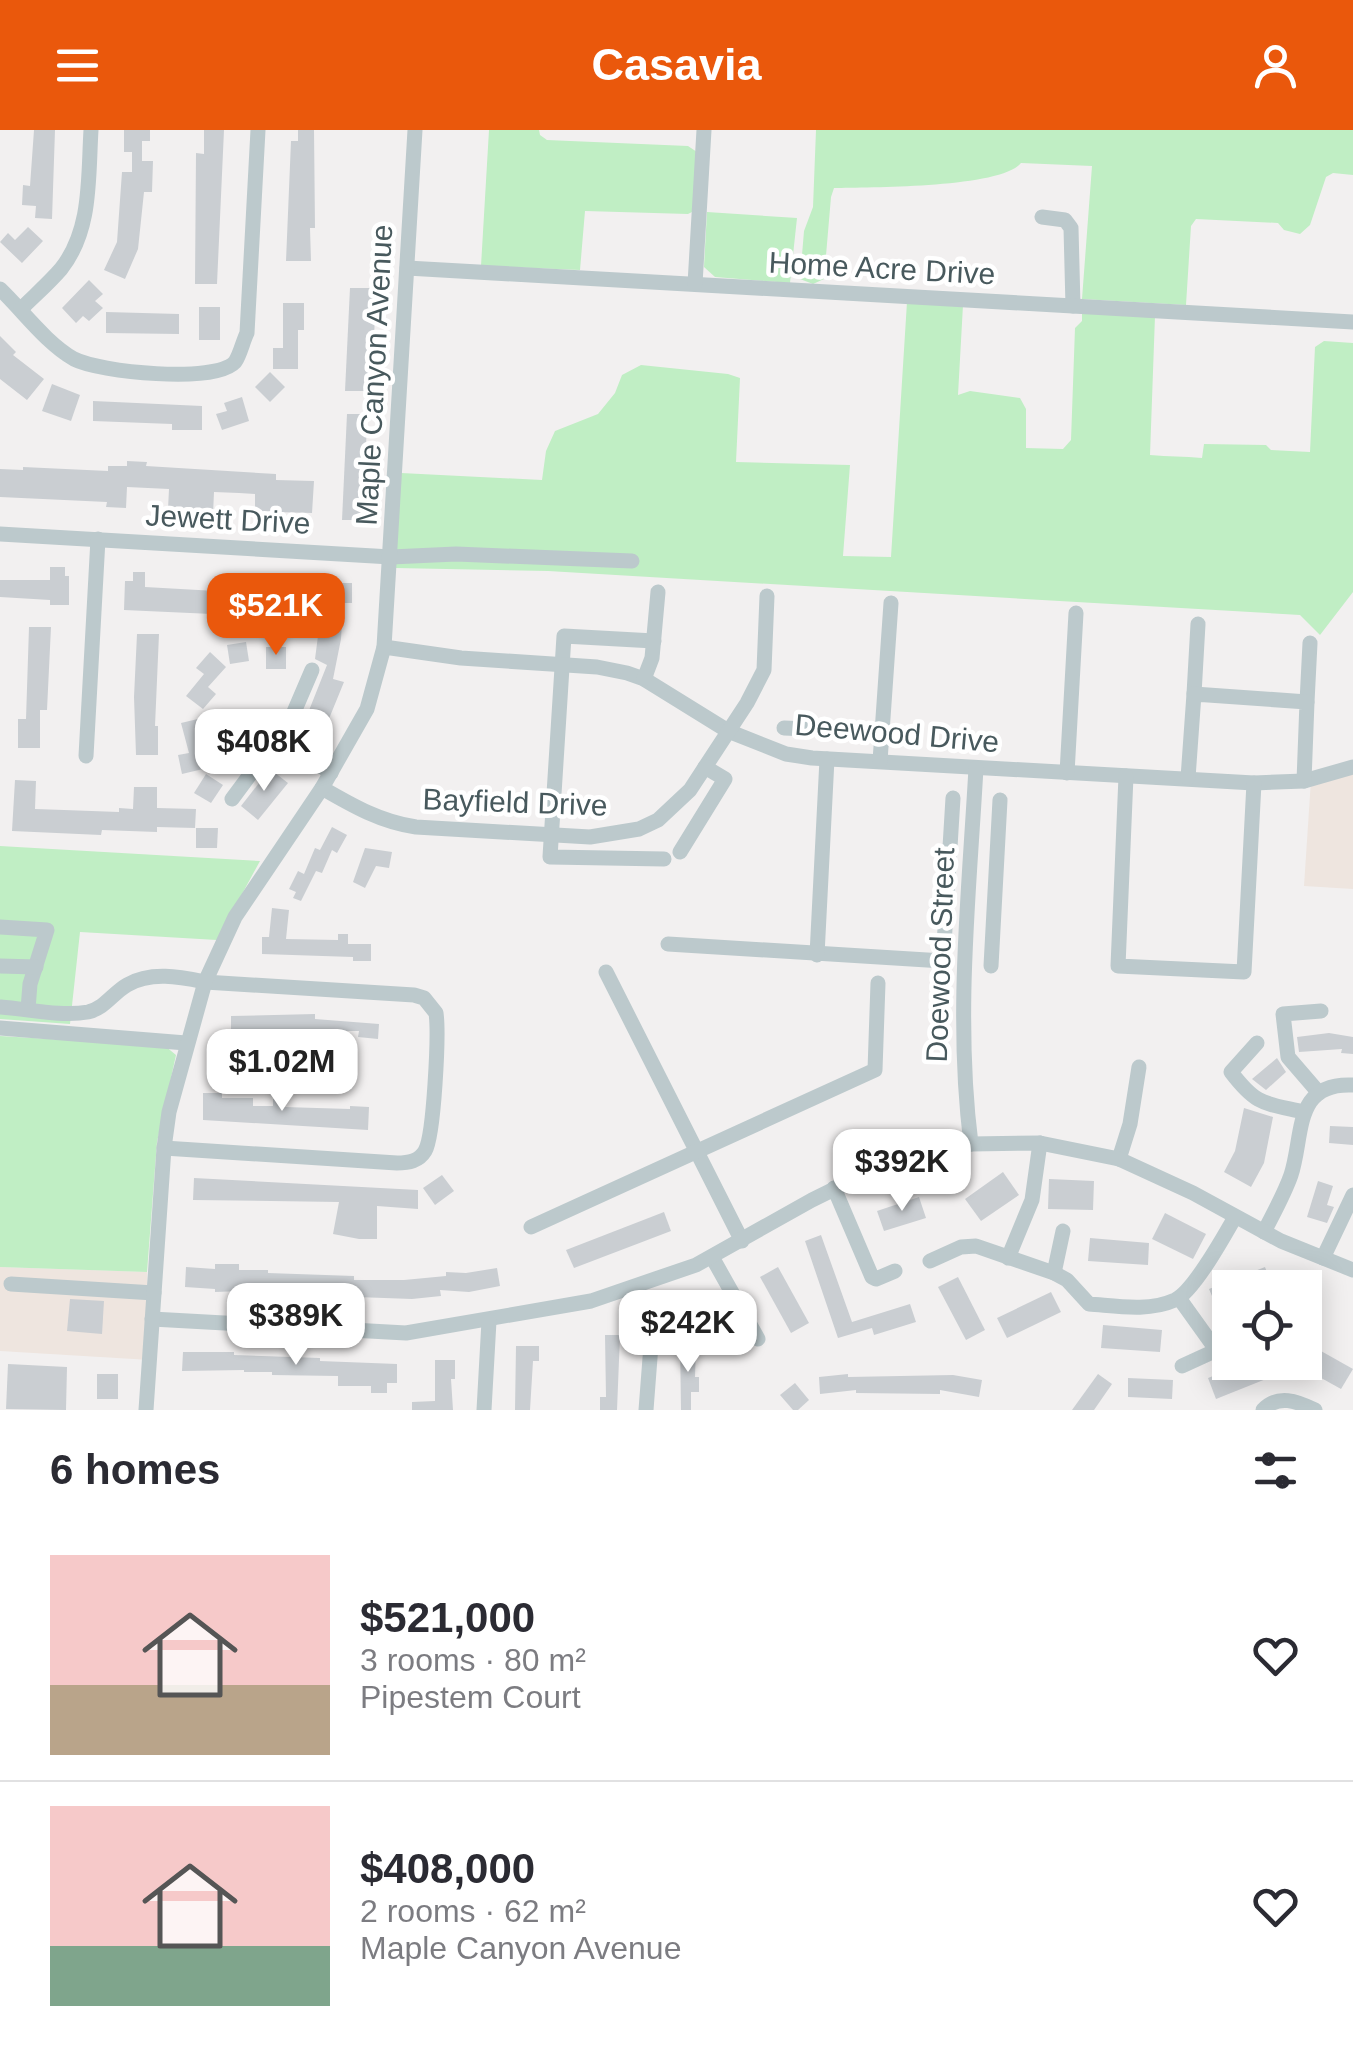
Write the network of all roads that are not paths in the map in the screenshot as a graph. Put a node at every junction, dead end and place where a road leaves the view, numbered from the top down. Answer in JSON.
{"nodes":[{"id":1,"x":91,"y":130,"type":"edge"},
{"id":2,"x":258,"y":130,"type":"edge"},
{"id":3,"x":415,"y":130,"type":"edge"},
{"id":4,"x":704,"y":130,"type":"edge"},
{"id":5,"x":1042,"y":218,"type":"dead end"},
{"id":6,"x":407,"y":268,"type":"junction"},
{"id":7,"x":694,"y":284,"type":"junction"},
{"id":8,"x":0,"y":289,"type":"edge"},
{"id":9,"x":1074,"y":306,"type":"junction"},
{"id":10,"x":21,"y":309,"type":"junction"},
{"id":11,"x":1353,"y":322,"type":"edge"},
{"id":12,"x":0,"y":534,"type":"edge"},
{"id":13,"x":98,"y":539,"type":"junction"},
{"id":14,"x":391,"y":557,"type":"junction"},
{"id":15,"x":632,"y":561,"type":"dead end"},
{"id":16,"x":658,"y":592,"type":"dead end"},
{"id":17,"x":767,"y":596,"type":"dead end"},
{"id":18,"x":891,"y":603,"type":"dead end"},
{"id":19,"x":1076,"y":613,"type":"dead end"},
{"id":20,"x":1198,"y":624,"type":"dead end"},
{"id":21,"x":654,"y":641,"type":"junction"},
{"id":22,"x":1310,"y":643,"type":"dead end"},
{"id":23,"x":384,"y":647,"type":"junction"},
{"id":24,"x":562,"y":664,"type":"junction"},
{"id":25,"x":312,"y":670,"type":"dead end"},
{"id":26,"x":644,"y":679,"type":"junction"},
{"id":27,"x":1194,"y":694,"type":"junction"},
{"id":28,"x":1307,"y":702,"type":"junction"},
{"id":29,"x":266,"y":728,"type":"junction"},
{"id":30,"x":784,"y":728,"type":"dead end"},
{"id":31,"x":728,"y":730,"type":"junction"},
{"id":32,"x":882,"y":732,"type":"junction"},
{"id":33,"x":86,"y":756,"type":"dead end"},
{"id":34,"x":828,"y":759,"type":"junction"},
{"id":35,"x":880,"y":761,"type":"junction"},
{"id":36,"x":704,"y":767,"type":"junction"},
{"id":37,"x":1353,"y":767,"type":"edge"},
{"id":38,"x":976,"y":768,"type":"junction"},
{"id":39,"x":1068,"y":772,"type":"junction"},
{"id":40,"x":1126,"y":776,"type":"junction"},
{"id":41,"x":1188,"y":778,"type":"junction"},
{"id":42,"x":326,"y":780,"type":"junction"},
{"id":43,"x":1304,"y":782,"type":"junction"},
{"id":44,"x":1254,"y":783,"type":"junction"},
{"id":45,"x":952,"y":798,"type":"dead end"},
{"id":46,"x":232,"y":799,"type":"dead end"},
{"id":47,"x":1000,"y":800,"type":"dead end"},
{"id":48,"x":552,"y":835,"type":"junction"},
{"id":49,"x":680,"y":852,"type":"dead end"},
{"id":50,"x":664,"y":859,"type":"dead end"},
{"id":51,"x":948,"y":874,"type":"junction"},
{"id":52,"x":970,"y":876,"type":"junction"},
{"id":53,"x":996,"y":877,"type":"junction"},
{"id":54,"x":0,"y":928,"type":"edge"},
{"id":55,"x":944,"y":943,"type":"junction"},
{"id":56,"x":668,"y":944,"type":"dead end"},
{"id":57,"x":966,"y":944,"type":"junction"},
{"id":58,"x":992,"y":946,"type":"junction"},
{"id":59,"x":817,"y":955,"type":"junction"},
{"id":60,"x":0,"y":966,"type":"edge"},
{"id":61,"x":991,"y":966,"type":"dead end"},
{"id":62,"x":36,"y":967,"type":"junction"},
{"id":63,"x":606,"y":972,"type":"dead end"},
{"id":64,"x":205,"y":982,"type":"junction"},
{"id":65,"x":878,"y":983,"type":"dead end"},
{"id":66,"x":1,"y":1008,"type":"edge"},
{"id":67,"x":28,"y":1009,"type":"junction"},
{"id":68,"x":1321,"y":1011,"type":"dead end"},
{"id":69,"x":0,"y":1028,"type":"edge"},
{"id":70,"x":186,"y":1043,"type":"junction"},
{"id":71,"x":1257,"y":1043,"type":"dead end"},
{"id":72,"x":1139,"y":1067,"type":"dead end"},
{"id":73,"x":1353,"y":1085,"type":"edge"},
{"id":74,"x":1319,"y":1093,"type":"junction"},
{"id":75,"x":1304,"y":1112,"type":"junction"},
{"id":76,"x":1040,"y":1143,"type":"junction"},
{"id":77,"x":971,"y":1144,"type":"junction"},
{"id":78,"x":164,"y":1148,"type":"junction"},
{"id":79,"x":696,"y":1151,"type":"junction"},
{"id":80,"x":1119,"y":1159,"type":"junction"},
{"id":81,"x":834,"y":1188,"type":"junction"},
{"id":82,"x":1353,"y":1195,"type":"edge"},
{"id":83,"x":1236,"y":1217,"type":"junction"},
{"id":84,"x":531,"y":1227,"type":"dead end"},
{"id":85,"x":1063,"y":1231,"type":"dead end"},
{"id":86,"x":1264,"y":1232,"type":"junction"},
{"id":87,"x":742,"y":1241,"type":"junction"},
{"id":88,"x":712,"y":1257,"type":"junction"},
{"id":89,"x":1008,"y":1258,"type":"junction"},
{"id":90,"x":1323,"y":1258,"type":"junction"},
{"id":91,"x":930,"y":1261,"type":"dead end"},
{"id":92,"x":1353,"y":1270,"type":"edge"},
{"id":93,"x":895,"y":1271,"type":"dead end"},
{"id":94,"x":1054,"y":1273,"type":"junction"},
{"id":95,"x":11,"y":1284,"type":"dead end"},
{"id":96,"x":154,"y":1293,"type":"junction"},
{"id":97,"x":1179,"y":1298,"type":"junction"},
{"id":98,"x":152,"y":1318,"type":"junction"},
{"id":99,"x":488,"y":1321,"type":"junction"},
{"id":100,"x":652,"y":1332,"type":"dead end"},
{"id":101,"x":1212,"y":1334,"type":"edge"},
{"id":102,"x":758,"y":1339,"type":"dead end"},
{"id":103,"x":1212,"y":1352,"type":"edge"},
{"id":104,"x":1182,"y":1366,"type":"dead end"},
{"id":105,"x":146,"y":1410,"type":"edge"},
{"id":106,"x":484,"y":1410,"type":"edge"},
{"id":107,"x":646,"y":1410,"type":"edge"},
{"id":108,"x":1263,"y":1410,"type":"edge"},
{"id":109,"x":1315,"y":1410,"type":"edge"}],
"edges":[{"from":1,"to":10,"type":"street"},
{"from":2,"to":10,"type":"street"},
{"from":3,"to":6,"type":"street","name":"Maple Canyon Avenue"},
{"from":4,"to":7,"type":"street"},
{"from":5,"to":9,"type":"street"},
{"from":6,"to":7,"type":"street","name":"Home Acre Drive"},
{"from":6,"to":14,"type":"street","name":"Maple Canyon Avenue"},
{"from":7,"to":9,"type":"street","name":"Home Acre Drive"},
{"from":8,"to":10,"type":"street"},
{"from":9,"to":11,"type":"street","name":"Home Acre Drive"},
{"from":12,"to":13,"type":"street","name":"Jewett Drive"},
{"from":13,"to":14,"type":"street","name":"Jewett Drive"},
{"from":13,"to":33,"type":"street"},
{"from":14,"to":15,"type":"street","name":"Jewett Drive"},
{"from":14,"to":23,"type":"street","name":"Maple Canyon Avenue"},
{"from":16,"to":21,"type":"street"},
{"from":17,"to":31,"type":"street","name":"Bayfield Drive"},
{"from":18,"to":32,"type":"street"},
{"from":19,"to":39,"type":"street"},
{"from":20,"to":27,"type":"street"},
{"from":21,"to":24,"type":"street"},
{"from":21,"to":26,"type":"street"},
{"from":22,"to":28,"type":"street"},
{"from":23,"to":24,"type":"street","name":"Deewood Drive"},
{"from":23,"to":42,"type":"street","name":"Maple Canyon Avenue"},
{"from":24,"to":26,"type":"street","name":"Deewood Drive"},
{"from":24,"to":48,"type":"street"},
{"from":25,"to":29,"type":"street"},
{"from":26,"to":31,"type":"street","name":"Deewood Drive"},
{"from":27,"to":28,"type":"street"},
{"from":27,"to":41,"type":"street"},
{"from":28,"to":43,"type":"street"},
{"from":29,"to":42,"type":"street","name":"Bayfield Drive"},
{"from":29,"to":46,"type":"street"},
{"from":30,"to":32,"type":"street"},
{"from":31,"to":34,"type":"street","name":"Deewood Drive"},
{"from":31,"to":36,"type":"street","name":"Bayfield Drive"},
{"from":32,"to":35,"type":"street"},
{"from":34,"to":35,"type":"street","name":"Deewood Drive"},
{"from":34,"to":59,"type":"street"},
{"from":35,"to":38,"type":"street","name":"Deewood Drive"},
{"from":36,"to":48,"type":"street","name":"Bayfield Drive"},
{"from":36,"to":49,"type":"street"},
{"from":37,"to":43,"type":"street","name":"Deewood Drive"},
{"from":38,"to":39,"type":"street","name":"Deewood Drive"},
{"from":38,"to":52,"type":"street","name":"Doewood Street"},
{"from":39,"to":40,"type":"street","name":"Deewood Drive"},
{"from":40,"to":41,"type":"street","name":"Deewood Drive"},
{"from":40,"to":44,"type":"street"},
{"from":41,"to":44,"type":"street","name":"Deewood Drive"},
{"from":42,"to":48,"type":"street","name":"Bayfield Drive"},
{"from":42,"to":64,"type":"street","name":"Maple Canyon Avenue"},
{"from":43,"to":44,"type":"street","name":"Deewood Drive"},
{"from":45,"to":51,"type":"street"},
{"from":47,"to":53,"type":"street"},
{"from":48,"to":50,"type":"street"},
{"from":51,"to":52,"type":"street"},
{"from":51,"to":55,"type":"street"},
{"from":52,"to":53,"type":"street"},
{"from":52,"to":57,"type":"street","name":"Doewood Street"},
{"from":53,"to":58,"type":"street"},
{"from":54,"to":62,"type":"street"},
{"from":55,"to":57,"type":"street"},
{"from":55,"to":59,"type":"street"},
{"from":56,"to":59,"type":"street"},
{"from":57,"to":58,"type":"street"},
{"from":57,"to":77,"type":"street","name":"Doewood Street"},
{"from":58,"to":61,"type":"street"},
{"from":60,"to":62,"type":"street"},
{"from":62,"to":67,"type":"street"},
{"from":63,"to":79,"type":"street"},
{"from":64,"to":67,"type":"street"},
{"from":64,"to":70,"type":"street","name":"Maple Canyon Avenue"},
{"from":64,"to":78,"type":"street"},
{"from":65,"to":79,"type":"street"},
{"from":66,"to":67,"type":"street"},
{"from":68,"to":74,"type":"street"},
{"from":69,"to":70,"type":"street"},
{"from":70,"to":78,"type":"street","name":"Maple Canyon Avenue"},
{"from":71,"to":75,"type":"street"},
{"from":72,"to":80,"type":"street"},
{"from":73,"to":74,"type":"street"},
{"from":74,"to":75,"type":"street"},
{"from":75,"to":86,"type":"street"},
{"from":76,"to":77,"type":"street"},
{"from":76,"to":80,"type":"street"},
{"from":76,"to":89,"type":"street"},
{"from":77,"to":81,"type":"street"},
{"from":78,"to":96,"type":"street","name":"Maple Canyon Avenue"},
{"from":79,"to":84,"type":"street"},
{"from":79,"to":87,"type":"street"},
{"from":80,"to":83,"type":"street"},
{"from":81,"to":87,"type":"street"},
{"from":81,"to":93,"type":"street"},
{"from":82,"to":90,"type":"street"},
{"from":83,"to":86,"type":"street"},
{"from":83,"to":97,"type":"street"},
{"from":85,"to":94,"type":"street"},
{"from":86,"to":90,"type":"street"},
{"from":87,"to":88,"type":"street"},
{"from":88,"to":99,"type":"street"},
{"from":88,"to":102,"type":"street"},
{"from":89,"to":91,"type":"street"},
{"from":89,"to":94,"type":"street"},
{"from":90,"to":92,"type":"street"},
{"from":94,"to":97,"type":"street"},
{"from":95,"to":96,"type":"street"},
{"from":96,"to":98,"type":"street","name":"Maple Canyon Avenue"},
{"from":97,"to":101,"type":"street"},
{"from":98,"to":99,"type":"street"},
{"from":98,"to":105,"type":"street","name":"Maple Canyon Avenue"},
{"from":99,"to":106,"type":"street"},
{"from":100,"to":107,"type":"street"},
{"from":103,"to":104,"type":"street"},
{"from":108,"to":109,"type":"street"}]}
